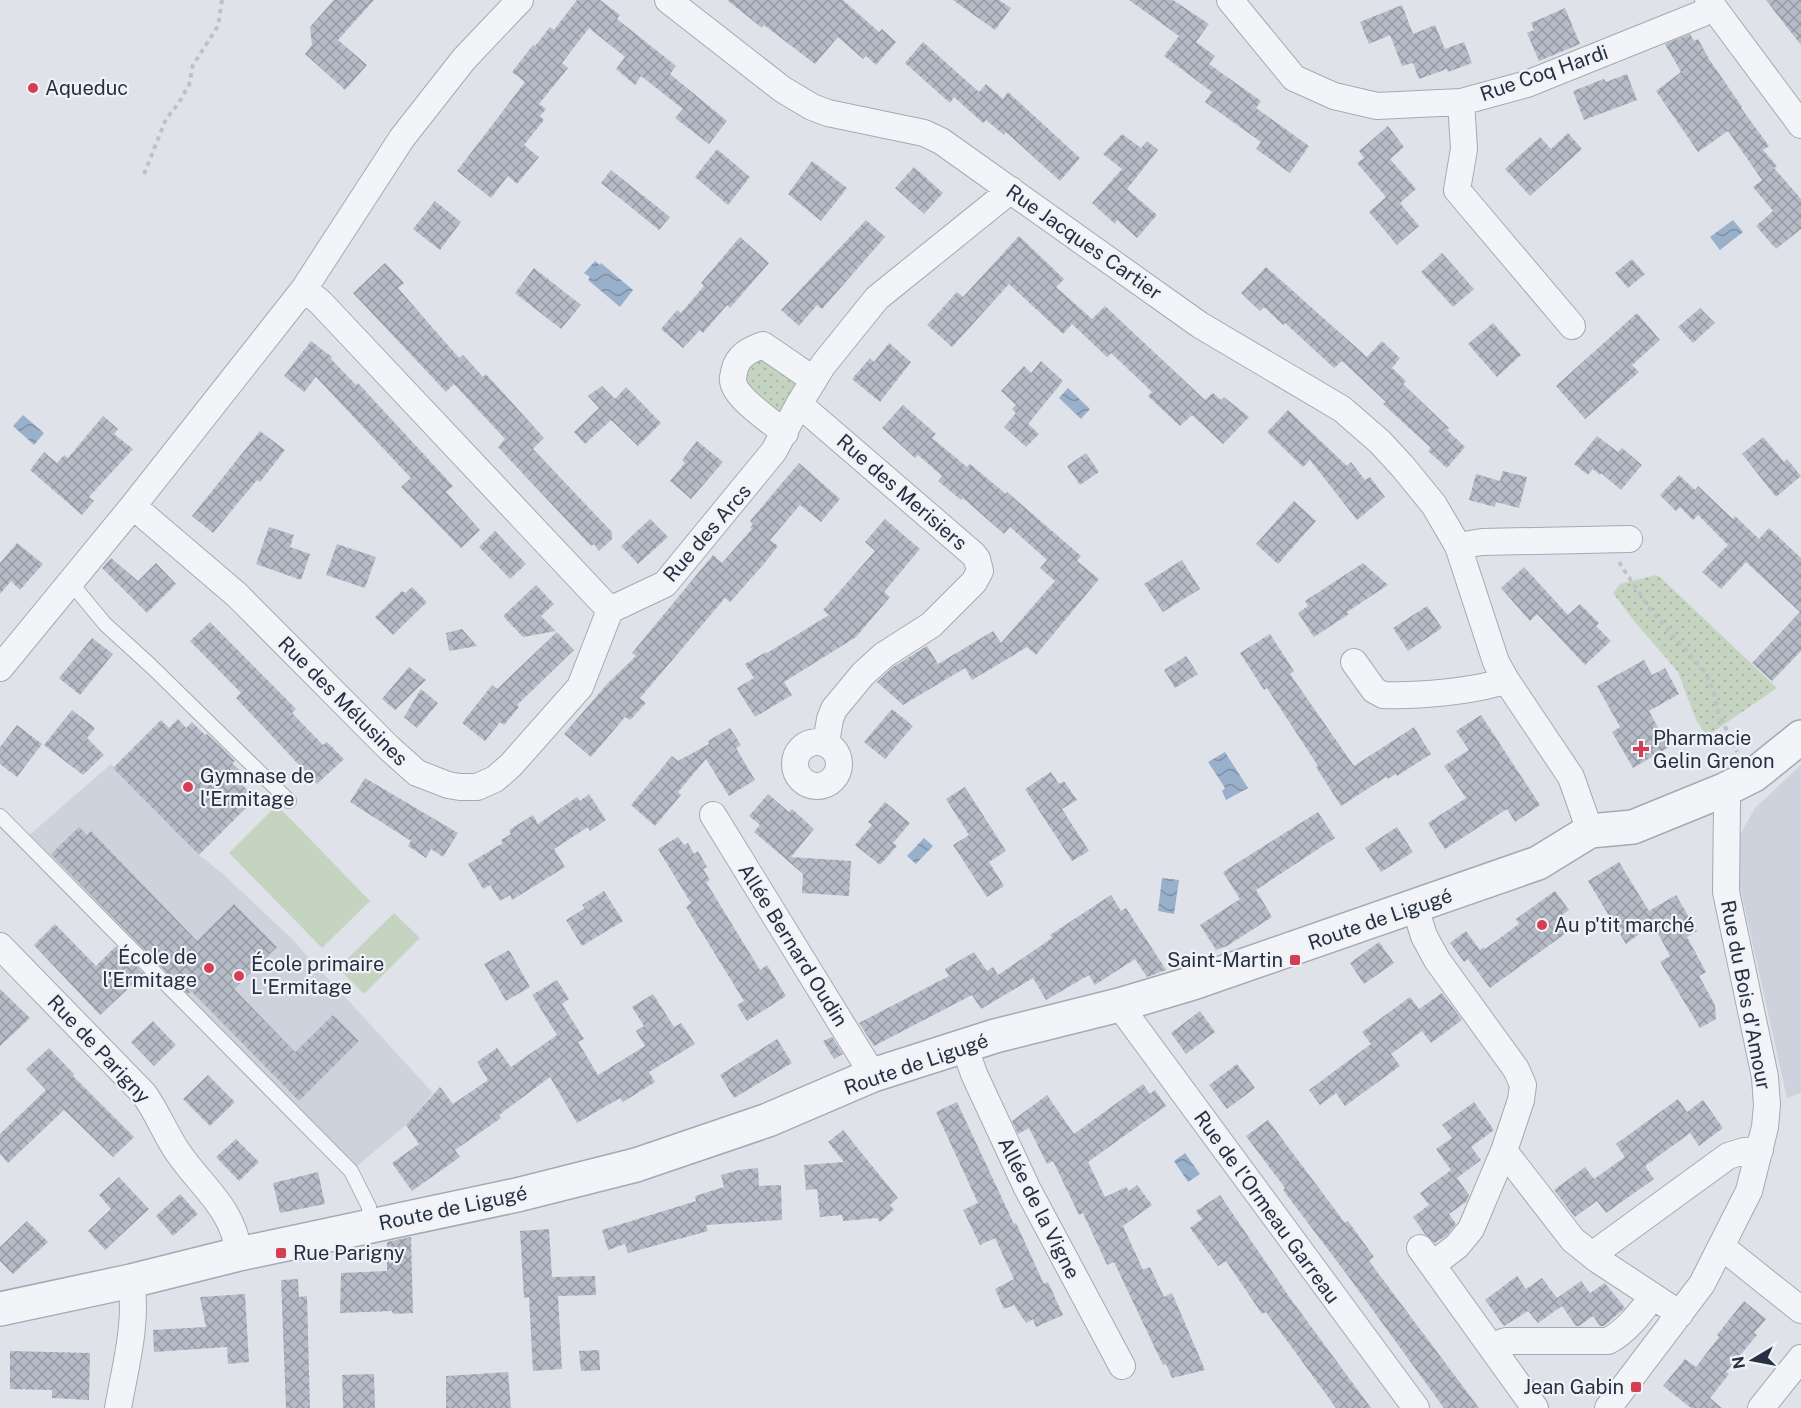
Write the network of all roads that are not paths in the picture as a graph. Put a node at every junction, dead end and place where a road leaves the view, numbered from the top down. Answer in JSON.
{"nodes":[{"id":1,"x":520,"y":0,"type":"edge"},
{"id":2,"x":668,"y":0,"type":"edge"},
{"id":3,"x":1230,"y":0,"type":"edge"},
{"id":4,"x":1709,"y":3,"type":"edge"},
{"id":5,"x":1461,"y":102,"type":"junction"},
{"id":6,"x":1801,"y":125,"type":"edge"},
{"id":7,"x":1011,"y":190,"type":"junction"},
{"id":8,"x":304,"y":289,"type":"junction"},
{"id":9,"x":1572,"y":326,"type":"dead end"},
{"id":10,"x":814,"y":380,"type":"junction"},
{"id":11,"x":799,"y":404,"type":"junction"},
{"id":12,"x":785,"y":433,"type":"junction"},
{"id":13,"x":133,"y":506,"type":"junction"},
{"id":14,"x":1619,"y":539,"type":"road end"},
{"id":15,"x":1458,"y":546,"type":"junction"},
{"id":16,"x":71,"y":583,"type":"junction"},
{"id":17,"x":610,"y":610,"type":"junction"},
{"id":18,"x":1354,"y":662,"type":"dead end"},
{"id":19,"x":0,"y":668,"type":"edge"},
{"id":20,"x":1506,"y":680,"type":"junction"},
{"id":21,"x":1801,"y":737,"type":"edge"},
{"id":22,"x":826,"y":743,"type":"dead end"},
{"id":23,"x":1724,"y":790,"type":"junction"},
{"id":24,"x":289,"y":801,"type":"dead end"},
{"id":25,"x":713,"y":815,"type":"dead end"},
{"id":26,"x":0,"y":816,"type":"edge"},
{"id":27,"x":1590,"y":831,"type":"junction"},
{"id":28,"x":1414,"y":907,"type":"junction"},
{"id":29,"x":0,"y":946,"type":"edge"},
{"id":30,"x":1119,"y":1005,"type":"junction"},
{"id":31,"x":964,"y":1045,"type":"junction"},
{"id":32,"x":873,"y":1075,"type":"junction"},
{"id":33,"x":1760,"y":1150,"type":"junction"},
{"id":34,"x":1504,"y":1151,"type":"junction"},
{"id":35,"x":370,"y":1226,"type":"junction"},
{"id":36,"x":1722,"y":1247,"type":"junction"},
{"id":37,"x":239,"y":1254,"type":"junction"},
{"id":38,"x":1592,"y":1255,"type":"junction"},
{"id":39,"x":131,"y":1281,"type":"junction"},
{"id":40,"x":1653,"y":1296,"type":"junction"},
{"id":41,"x":0,"y":1309,"type":"edge"},
{"id":42,"x":1801,"y":1310,"type":"edge"},
{"id":43,"x":1680,"y":1314,"type":"junction"},
{"id":44,"x":1491,"y":1346,"type":"junction"},
{"id":45,"x":1801,"y":1358,"type":"edge"},
{"id":46,"x":1122,"y":1366,"type":"dead end"},
{"id":47,"x":118,"y":1408,"type":"edge"},
{"id":48,"x":1416,"y":1408,"type":"edge"},
{"id":49,"x":1536,"y":1408,"type":"edge"},
{"id":50,"x":1608,"y":1408,"type":"edge"},
{"id":51,"x":1761,"y":1408,"type":"edge"}],
"edges":[{"from":1,"to":8,"type":"street"},
{"from":2,"to":7,"type":"street","name":"Rue Jacques Cartier"},
{"from":3,"to":5,"type":"street","name":"Rue Coq Hardi"},
{"from":4,"to":5,"type":"street","name":"Rue Coq Hardi"},
{"from":4,"to":6,"type":"street"},
{"from":5,"to":9,"type":"street"},
{"from":7,"to":10,"type":"street","name":"Rue des Arcs"},
{"from":7,"to":15,"type":"street","name":"Rue Jacques Cartier"},
{"from":8,"to":13,"type":"street"},
{"from":8,"to":17,"type":"street"},
{"from":10,"to":11,"type":"street","name":"Rue des Arcs"},
{"from":10,"to":12,"type":"street"},
{"from":11,"to":12,"type":"street","name":"Rue des Arcs"},
{"from":11,"to":22,"type":"street","name":"Rue des Merisiers"},
{"from":12,"to":17,"type":"street","name":"Rue des Arcs"},
{"from":13,"to":16,"type":"street"},
{"from":13,"to":17,"type":"street","name":"Rue des Mélusines"},
{"from":14,"to":15,"type":"street"},
{"from":15,"to":20,"type":"street","name":"Rue Jacques Cartier"},
{"from":16,"to":19,"type":"street"},
{"from":16,"to":24,"type":"lane"},
{"from":18,"to":20,"type":"street"},
{"from":20,"to":27,"type":"street","name":"Rue Jacques Cartier"},
{"from":21,"to":23,"type":"street","name":"Route de Ligugé"},
{"from":23,"to":27,"type":"street","name":"Route de Ligugé"},
{"from":23,"to":33,"type":"street","name":"Rue du Bois d'Amour"},
{"from":25,"to":32,"type":"street","name":"Allée Bernard Oudin"},
{"from":26,"to":35,"type":"lane"},
{"from":27,"to":28,"type":"street","name":"Route de Ligugé"},
{"from":28,"to":30,"type":"street","name":"Route de Ligugé"},
{"from":28,"to":34,"type":"street"},
{"from":29,"to":37,"type":"street","name":"Rue de Parigny"},
{"from":30,"to":31,"type":"street","name":"Route de Ligugé"},
{"from":30,"to":48,"type":"street","name":"Rue de l'Ormeau Garreau"},
{"from":31,"to":32,"type":"street","name":"Route de Ligugé"},
{"from":31,"to":46,"type":"street","name":"Allée de la Vigne"},
{"from":32,"to":35,"type":"street","name":"Route de Ligugé"},
{"from":33,"to":36,"type":"street","name":"Rue du Bois d'Amour"},
{"from":33,"to":38,"type":"street"},
{"from":34,"to":38,"type":"street"},
{"from":34,"to":44,"type":"street"},
{"from":35,"to":37,"type":"street","name":"Route de Ligugé"},
{"from":36,"to":42,"type":"street"},
{"from":36,"to":43,"type":"street","name":"Rue du Bois d'Amour"},
{"from":37,"to":39,"type":"street","name":"Route de Ligugé"},
{"from":38,"to":40,"type":"street"},
{"from":39,"to":41,"type":"street","name":"Route de Ligugé"},
{"from":39,"to":47,"type":"street"},
{"from":40,"to":43,"type":"street"},
{"from":40,"to":44,"type":"street"},
{"from":43,"to":50,"type":"street","name":"Rue du Bois d'Amour"},
{"from":44,"to":49,"type":"street"},
{"from":45,"to":51,"type":"street"}]}
